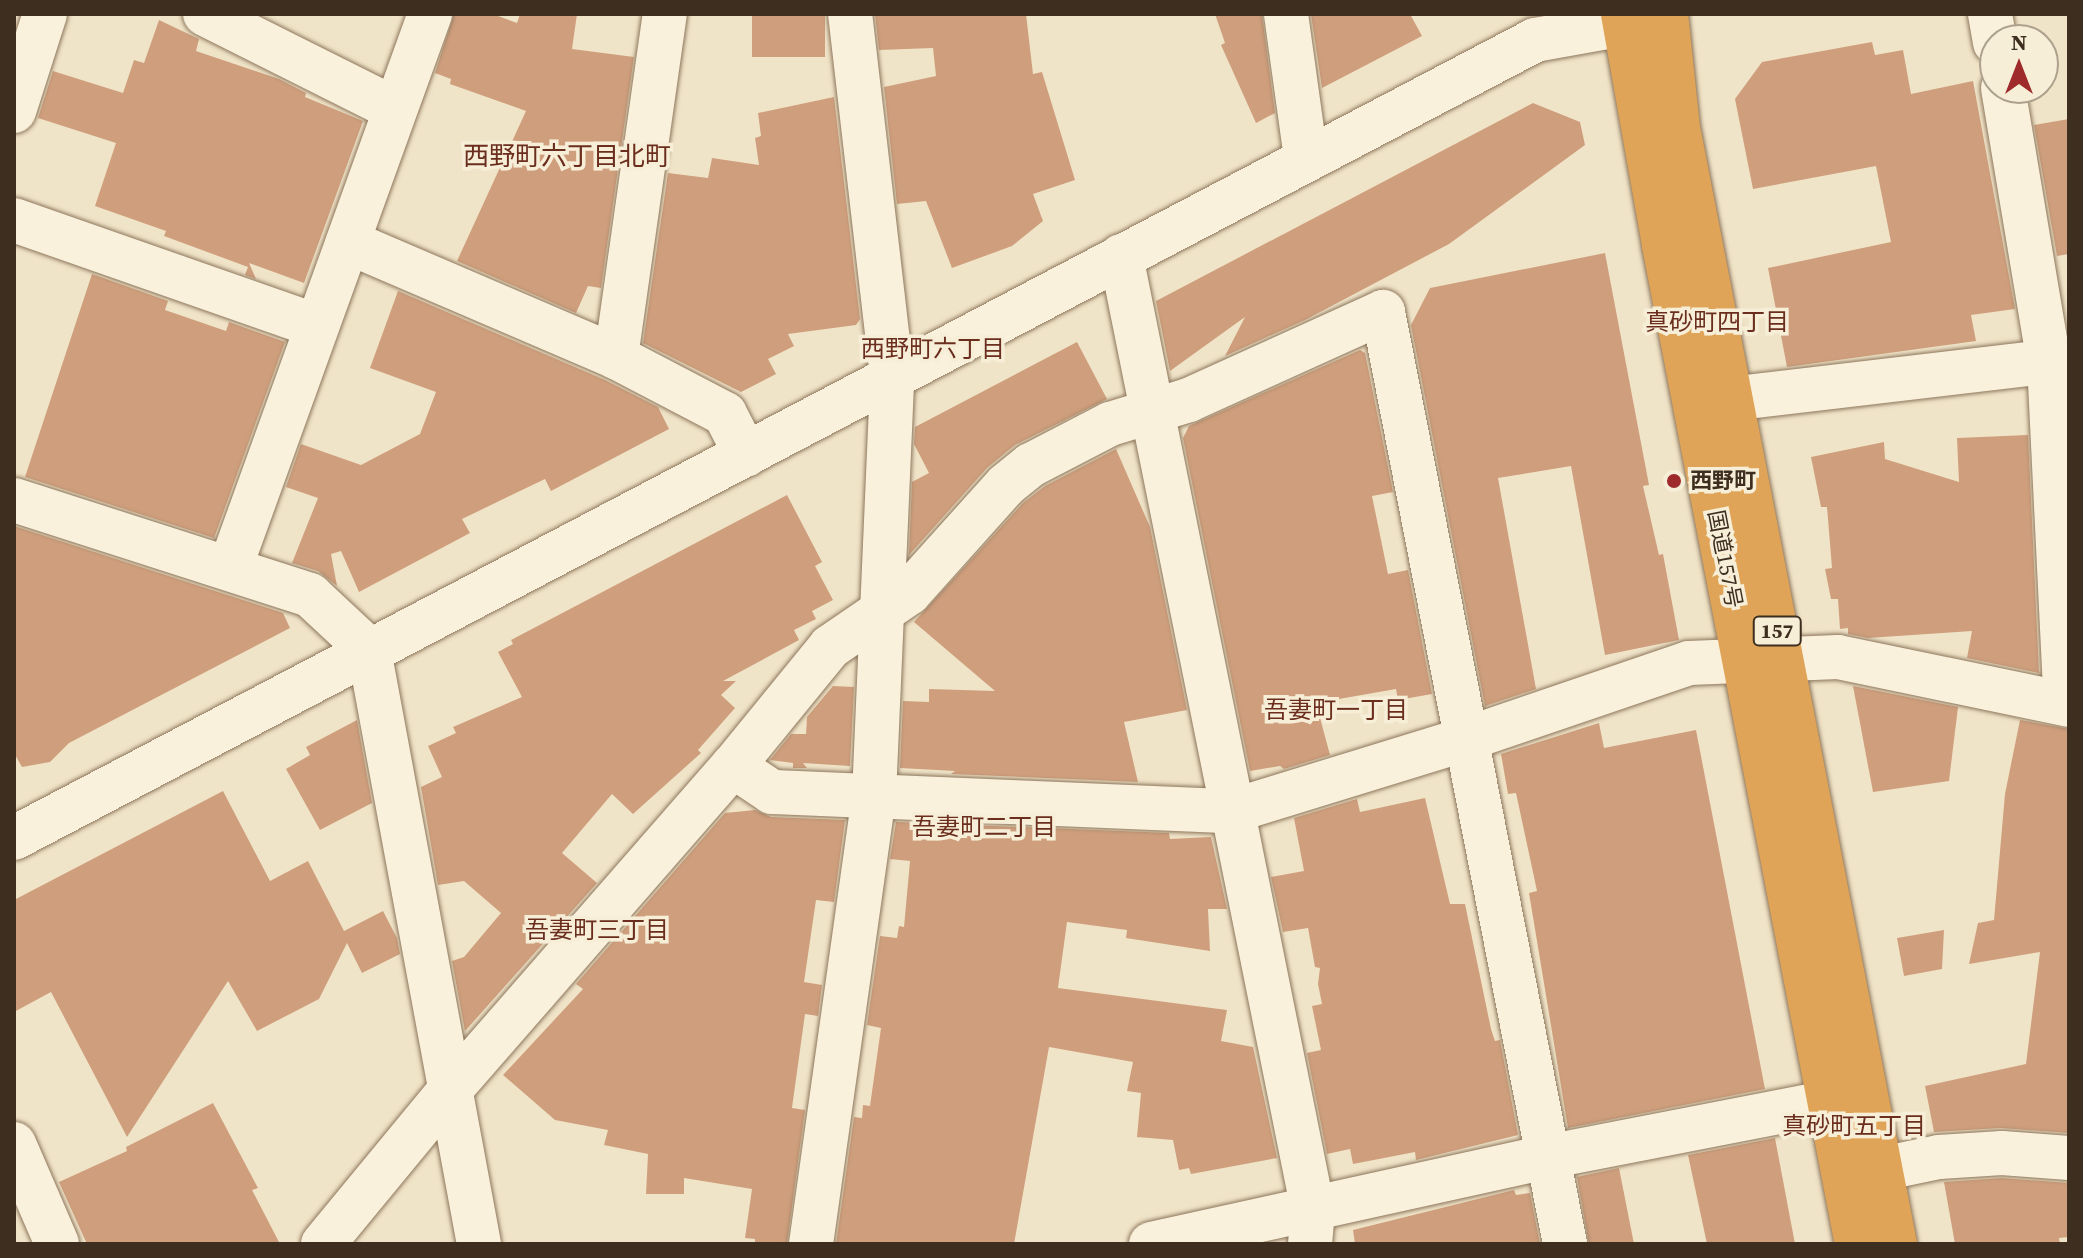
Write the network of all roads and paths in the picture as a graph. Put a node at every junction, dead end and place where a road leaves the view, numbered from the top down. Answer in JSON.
{"nodes":[{"id":1,"x":45,"y":14,"type":"edge"},
{"id":2,"x":205,"y":14,"type":"edge"},
{"id":3,"x":430,"y":14,"type":"edge"},
{"id":4,"x":665,"y":14,"type":"edge"},
{"id":5,"x":850,"y":14,"type":"edge"},
{"id":6,"x":1286,"y":14,"type":"edge"},
{"id":7,"x":1638,"y":17,"type":"edge"},
{"id":8,"x":2006,"y":104,"type":"edge"},
{"id":9,"x":395,"y":109,"type":"junction"},
{"id":10,"x":14,"y":111,"type":"edge"},
{"id":11,"x":1306,"y":158,"type":"junction"},
{"id":12,"x":14,"y":220,"type":"edge"},
{"id":13,"x":348,"y":242,"type":"junction"},
{"id":14,"x":1121,"y":256,"type":"junction"},
{"id":15,"x":316,"y":326,"type":"junction"},
{"id":16,"x":616,"y":357,"type":"junction"},
{"id":17,"x":2059,"y":360,"type":"edge"},
{"id":18,"x":892,"y":376,"type":"junction"},
{"id":19,"x":1729,"y":399,"type":"junction"},
{"id":20,"x":1153,"y":413,"type":"junction"},
{"id":21,"x":746,"y":455,"type":"junction"},
{"id":22,"x":14,"y":500,"type":"edge"},
{"id":23,"x":230,"y":568,"type":"junction"},
{"id":24,"x":882,"y":611,"type":"junction"},
{"id":25,"x":369,"y":650,"type":"junction"},
{"id":26,"x":1763,"y":659,"type":"junction"},
{"id":27,"x":2067,"y":704,"type":"edge"},
{"id":28,"x":1466,"y":739,"type":"junction"},
{"id":29,"x":733,"y":766,"type":"junction"},
{"id":30,"x":874,"y":796,"type":"junction"},
{"id":31,"x":1232,"y":811,"type":"junction"},
{"id":32,"x":14,"y":838,"type":"edge"},
{"id":33,"x":450,"y":1090,"type":"junction"},
{"id":34,"x":1830,"y":1102,"type":"junction"},
{"id":35,"x":14,"y":1144,"type":"edge"},
{"id":36,"x":1547,"y":1157,"type":"junction"},
{"id":37,"x":2069,"y":1158,"type":"edge"},
{"id":38,"x":1881,"y":1169,"type":"junction"},
{"id":39,"x":1312,"y":1227,"type":"edge"},
{"id":40,"x":57,"y":1244,"type":"edge"},
{"id":41,"x":323,"y":1244,"type":"edge"},
{"id":42,"x":479,"y":1244,"type":"edge"},
{"id":43,"x":811,"y":1244,"type":"edge"},
{"id":44,"x":1151,"y":1244,"type":"edge"},
{"id":45,"x":1565,"y":1244,"type":"edge"},
{"id":46,"x":1857,"y":1244,"type":"edge"},
{"id":47,"x":1895,"y":1244,"type":"edge"}],
"edges":[{"from":1,"to":10,"type":"street"},
{"from":2,"to":9,"type":"street"},
{"from":3,"to":9,"type":"street"},
{"from":4,"to":16,"type":"street"},
{"from":5,"to":18,"type":"street"},
{"from":6,"to":11,"type":"street"},
{"from":7,"to":11,"type":"street"},
{"from":7,"to":19,"type":"highway","name":"国道157号","number":"157"},
{"from":7,"to":26,"type":"highway","name":"国道157号","number":"157"},
{"from":8,"to":17,"type":"street"},
{"from":9,"to":13,"type":"street"},
{"from":11,"to":14,"type":"street"},
{"from":12,"to":15,"type":"street"},
{"from":13,"to":15,"type":"street"},
{"from":13,"to":16,"type":"street"},
{"from":14,"to":18,"type":"street"},
{"from":14,"to":20,"type":"street"},
{"from":15,"to":23,"type":"street"},
{"from":16,"to":21,"type":"street"},
{"from":17,"to":19,"type":"street"},
{"from":17,"to":27,"type":"street"},
{"from":18,"to":21,"type":"street"},
{"from":18,"to":24,"type":"street"},
{"from":19,"to":26,"type":"highway","name":"国道157号","number":"157"},
{"from":20,"to":24,"type":"street"},
{"from":20,"to":28,"type":"street"},
{"from":20,"to":31,"type":"street"},
{"from":21,"to":25,"type":"street"},
{"from":22,"to":23,"type":"street"},
{"from":23,"to":25,"type":"street"},
{"from":24,"to":29,"type":"street"},
{"from":24,"to":30,"type":"street"},
{"from":25,"to":32,"type":"street"},
{"from":25,"to":33,"type":"street"},
{"from":26,"to":27,"type":"street"},
{"from":26,"to":28,"type":"street"},
{"from":26,"to":34,"type":"highway","name":"国道157号","number":"157"},
{"from":26,"to":38,"type":"highway","name":"国道157号","number":"157"},
{"from":28,"to":31,"type":"street"},
{"from":28,"to":36,"type":"street"},
{"from":29,"to":30,"type":"street"},
{"from":29,"to":33,"type":"street"},
{"from":30,"to":31,"type":"street"},
{"from":30,"to":43,"type":"street"},
{"from":31,"to":39,"type":"street"},
{"from":33,"to":41,"type":"street"},
{"from":33,"to":42,"type":"street"},
{"from":34,"to":36,"type":"street"},
{"from":34,"to":46,"type":"highway","name":"国道157号","number":"157"},
{"from":35,"to":40,"type":"street"},
{"from":36,"to":39,"type":"street"},
{"from":36,"to":45,"type":"street"},
{"from":37,"to":38,"type":"street"},
{"from":38,"to":47,"type":"highway","name":"国道157号","number":"157"},
{"from":39,"to":44,"type":"street"}]}
